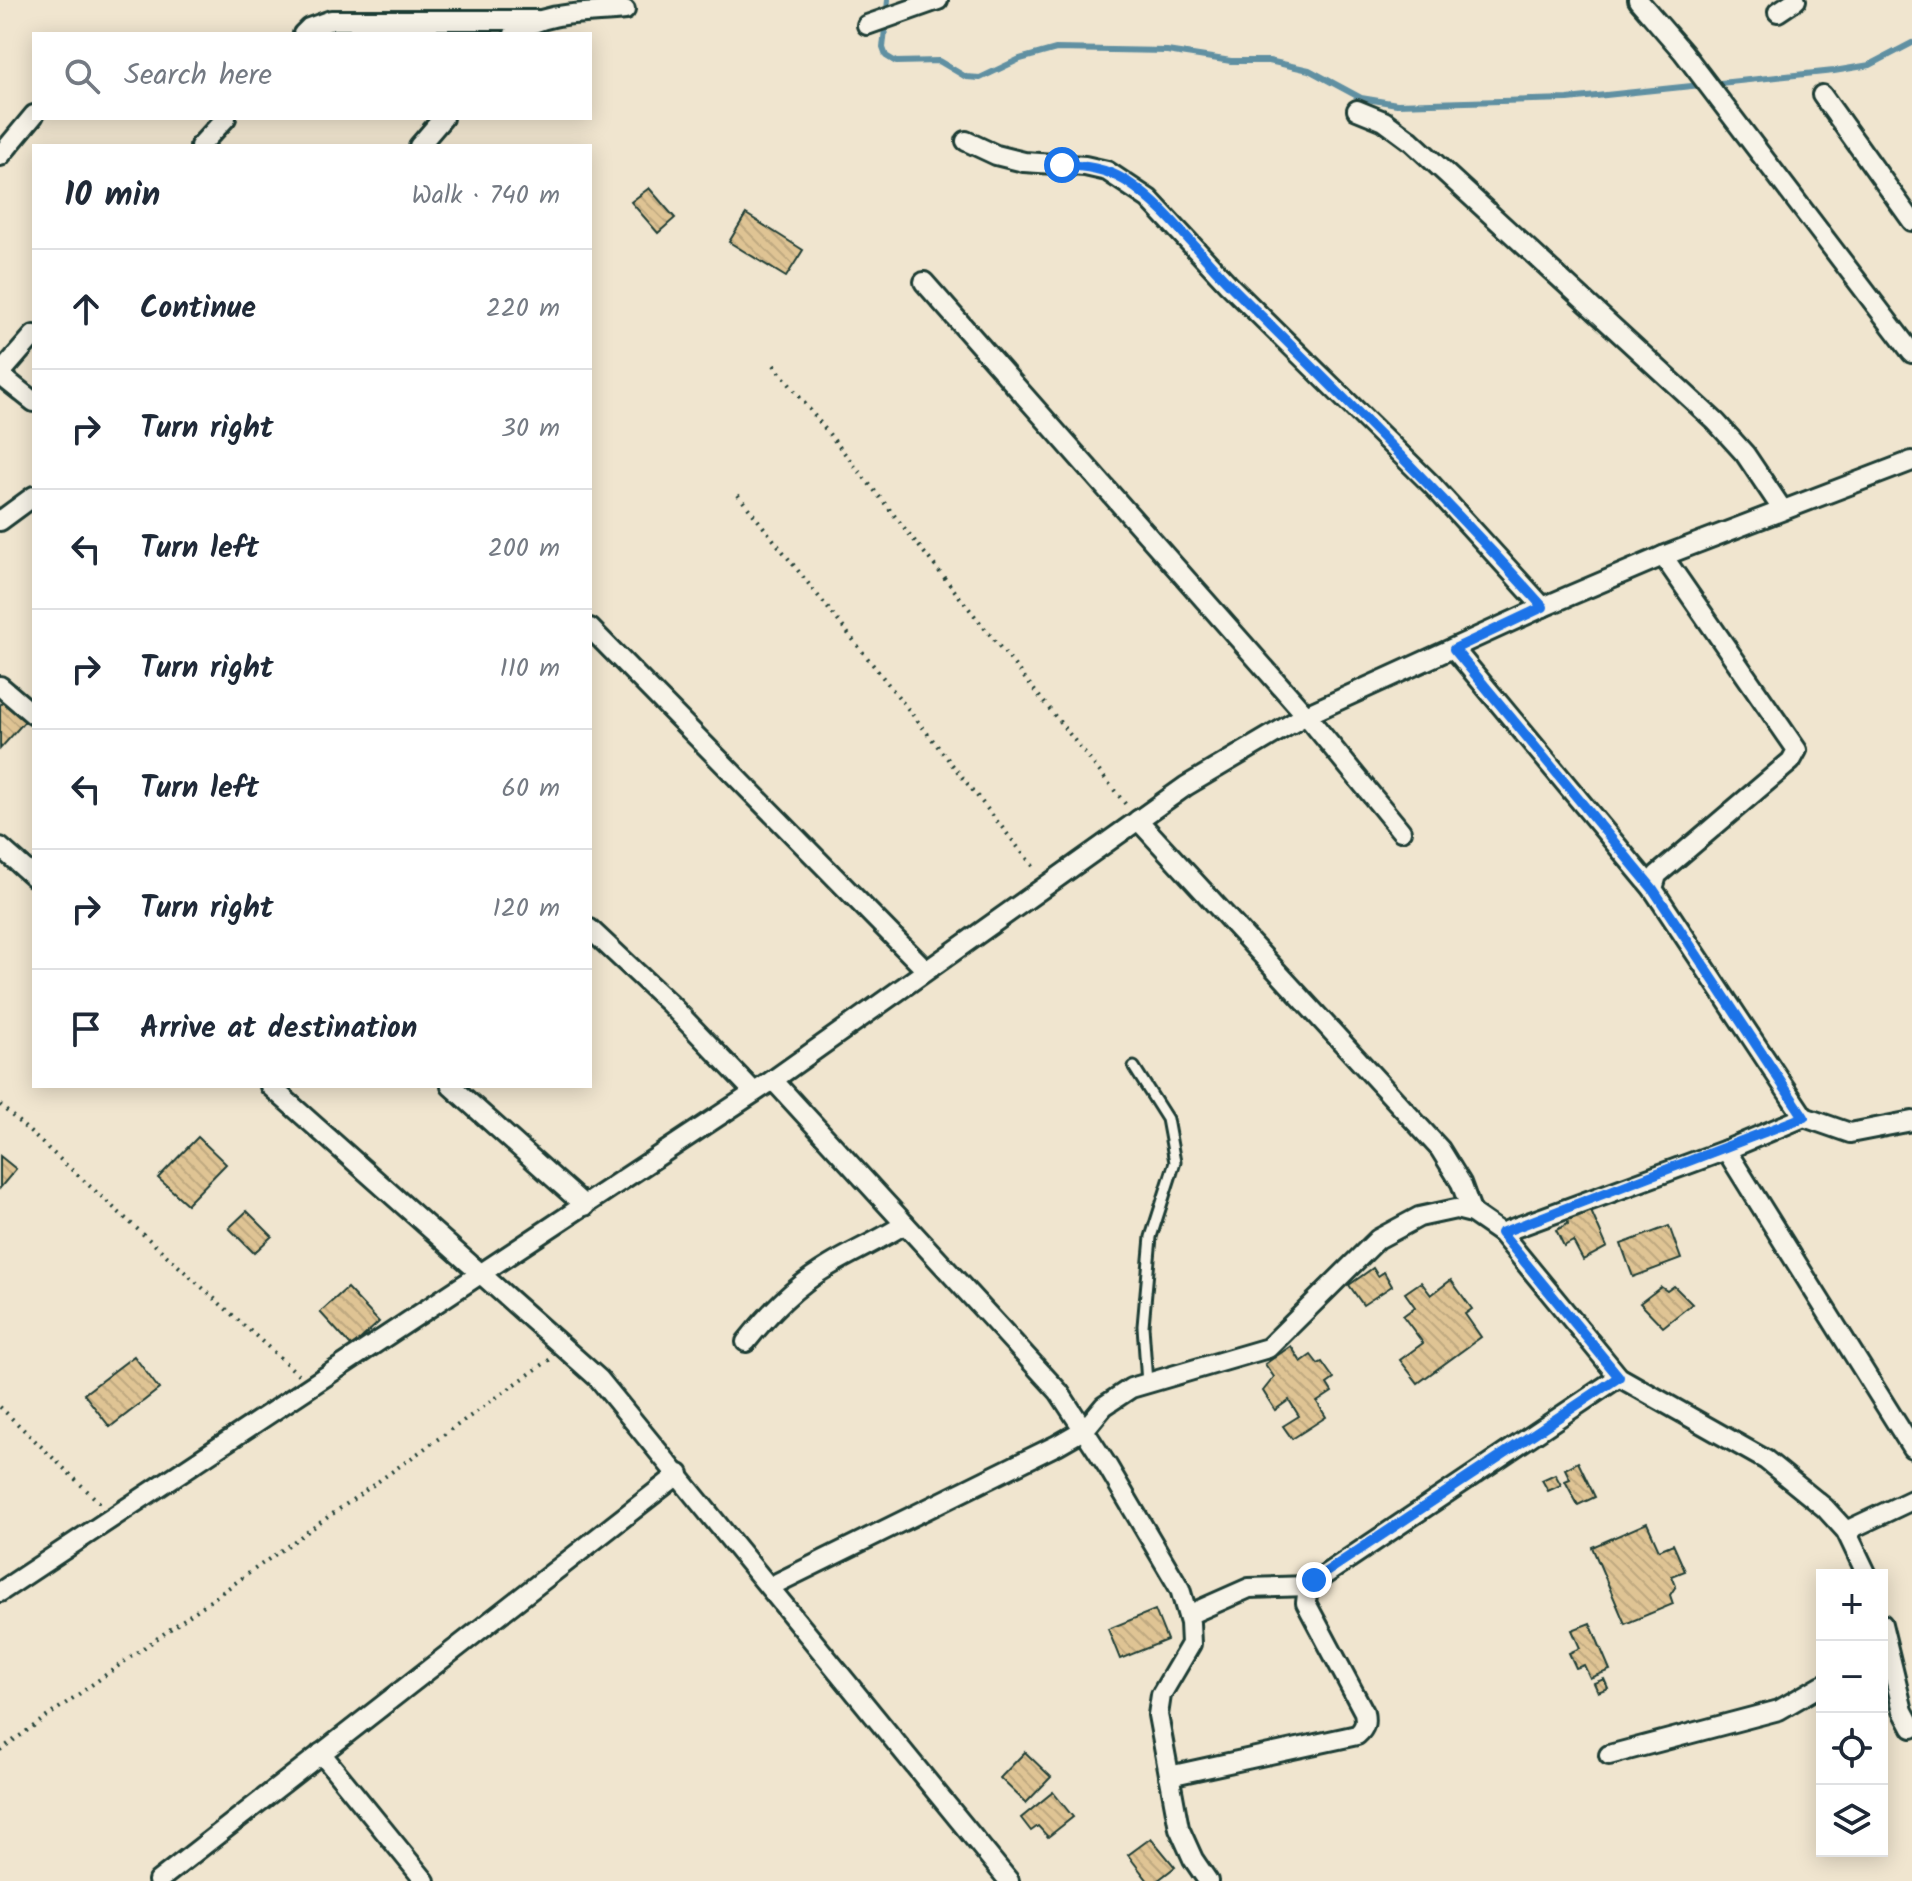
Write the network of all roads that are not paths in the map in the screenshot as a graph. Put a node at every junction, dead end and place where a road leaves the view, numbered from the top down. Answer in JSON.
{"nodes":[{"id":1,"x":938,"y":0,"type":"edge"},
{"id":2,"x":1638,"y":0,"type":"edge"},
{"id":3,"x":1796,"y":0,"type":"edge"},
{"id":4,"x":625,"y":10,"type":"dead end"},
{"id":5,"x":1778,"y":12,"type":"dead end"},
{"id":6,"x":537,"y":20,"type":"junction"},
{"id":7,"x":867,"y":25,"type":"dead end"},
{"id":8,"x":305,"y":32,"type":"edge"},
{"id":9,"x":517,"y":32,"type":"edge"},
{"id":10,"x":1822,"y":95,"type":"dead end"},
{"id":11,"x":1357,"y":110,"type":"dead end"},
{"id":12,"x":32,"y":117,"type":"edge"},
{"id":13,"x":224,"y":120,"type":"edge"},
{"id":14,"x":441,"y":120,"type":"edge"},
{"id":15,"x":966,"y":141,"type":"dead end"},
{"id":16,"x":202,"y":144,"type":"edge"},
{"id":17,"x":421,"y":144,"type":"edge"},
{"id":18,"x":0,"y":156,"type":"edge"},
{"id":19,"x":1912,"y":221,"type":"edge"},
{"id":20,"x":924,"y":282,"type":"dead end"},
{"id":21,"x":32,"y":337,"type":"edge"},
{"id":22,"x":1912,"y":353,"type":"edge"},
{"id":23,"x":0,"y":374,"type":"edge"},
{"id":24,"x":32,"y":400,"type":"edge"},
{"id":25,"x":1912,"y":461,"type":"edge"},
{"id":26,"x":32,"y":497,"type":"edge"},
{"id":27,"x":1782,"y":509,"type":"junction"},
{"id":28,"x":0,"y":521,"type":"edge"},
{"id":29,"x":1663,"y":556,"type":"junction"},
{"id":30,"x":1543,"y":607,"type":"junction"},
{"id":31,"x":592,"y":630,"type":"edge"},
{"id":32,"x":1454,"y":649,"type":"junction"},
{"id":33,"x":0,"y":686,"type":"edge"},
{"id":34,"x":32,"y":713,"type":"edge"},
{"id":35,"x":1306,"y":715,"type":"junction"},
{"id":36,"x":1138,"y":820,"type":"junction"},
{"id":37,"x":1401,"y":831,"type":"dead end"},
{"id":38,"x":0,"y":847,"type":"edge"},
{"id":39,"x":32,"y":875,"type":"edge"},
{"id":40,"x":1653,"y":889,"type":"junction"},
{"id":41,"x":592,"y":931,"type":"edge"},
{"id":42,"x":926,"y":970,"type":"junction"},
{"id":43,"x":1134,"y":1067,"type":"dead end"},
{"id":44,"x":773,"y":1080,"type":"junction"},
{"id":45,"x":272,"y":1088,"type":"edge"},
{"id":46,"x":453,"y":1088,"type":"edge"},
{"id":47,"x":753,"y":1091,"type":"junction"},
{"id":48,"x":1804,"y":1117,"type":"junction"},
{"id":49,"x":1912,"y":1121,"type":"edge"},
{"id":50,"x":1726,"y":1150,"type":"junction"},
{"id":51,"x":585,"y":1206,"type":"junction"},
{"id":52,"x":1472,"y":1213,"type":"junction"},
{"id":53,"x":905,"y":1224,"type":"junction"},
{"id":54,"x":1501,"y":1233,"type":"junction"},
{"id":55,"x":482,"y":1274,"type":"junction"},
{"id":56,"x":746,"y":1342,"type":"dead end"},
{"id":57,"x":1619,"y":1377,"type":"junction"},
{"id":58,"x":1147,"y":1383,"type":"junction"},
{"id":59,"x":1085,"y":1429,"type":"junction"},
{"id":60,"x":1912,"y":1448,"type":"edge"},
{"id":61,"x":679,"y":1474,"type":"junction"},
{"id":62,"x":1912,"y":1500,"type":"edge"},
{"id":63,"x":1846,"y":1531,"type":"junction"},
{"id":64,"x":1864,"y":1569,"type":"edge"},
{"id":65,"x":771,"y":1586,"type":"junction"},
{"id":66,"x":1308,"y":1586,"type":"junction"},
{"id":67,"x":0,"y":1592,"type":"edge"},
{"id":68,"x":1188,"y":1615,"type":"junction"},
{"id":69,"x":1885,"y":1641,"type":"edge"},
{"id":70,"x":1816,"y":1688,"type":"edge"},
{"id":71,"x":1912,"y":1728,"type":"edge"},
{"id":72,"x":321,"y":1753,"type":"junction"},
{"id":73,"x":1609,"y":1755,"type":"dead end"},
{"id":74,"x":1169,"y":1776,"type":"junction"},
{"id":75,"x":158,"y":1881,"type":"edge"},
{"id":76,"x":425,"y":1881,"type":"edge"},
{"id":77,"x":1009,"y":1881,"type":"edge"},
{"id":78,"x":1208,"y":1881,"type":"edge"}],
"edges":[{"from":1,"to":7,"type":"street"},
{"from":2,"to":22,"type":"street"},
{"from":3,"to":5,"type":"street"},
{"from":4,"to":6,"type":"street"},
{"from":6,"to":8,"type":"street"},
{"from":6,"to":9,"type":"street"},
{"from":10,"to":19,"type":"street"},
{"from":11,"to":27,"type":"street"},
{"from":12,"to":18,"type":"street"},
{"from":13,"to":16,"type":"street"},
{"from":14,"to":17,"type":"street"},
{"from":15,"to":30,"type":"street"},
{"from":20,"to":35,"type":"street"},
{"from":21,"to":23,"type":"street"},
{"from":23,"to":24,"type":"street"},
{"from":25,"to":27,"type":"street"},
{"from":26,"to":28,"type":"street"},
{"from":27,"to":29,"type":"street"},
{"from":29,"to":30,"type":"street"},
{"from":29,"to":40,"type":"street"},
{"from":30,"to":32,"type":"street"},
{"from":31,"to":42,"type":"street"},
{"from":32,"to":35,"type":"street"},
{"from":32,"to":40,"type":"street"},
{"from":33,"to":34,"type":"street"},
{"from":35,"to":36,"type":"street"},
{"from":35,"to":37,"type":"street"},
{"from":36,"to":42,"type":"street"},
{"from":36,"to":52,"type":"street"},
{"from":38,"to":39,"type":"street"},
{"from":40,"to":48,"type":"street"},
{"from":41,"to":47,"type":"street"},
{"from":42,"to":44,"type":"street"},
{"from":43,"to":58,"type":"lane"},
{"from":44,"to":47,"type":"street"},
{"from":44,"to":53,"type":"street"},
{"from":45,"to":55,"type":"street"},
{"from":46,"to":51,"type":"street"},
{"from":47,"to":51,"type":"street"},
{"from":48,"to":49,"type":"street"},
{"from":48,"to":50,"type":"street"},
{"from":50,"to":54,"type":"street"},
{"from":50,"to":60,"type":"street"},
{"from":51,"to":55,"type":"street"},
{"from":52,"to":54,"type":"street"},
{"from":52,"to":58,"type":"street"},
{"from":53,"to":56,"type":"street"},
{"from":53,"to":59,"type":"street"},
{"from":54,"to":57,"type":"street"},
{"from":55,"to":61,"type":"street"},
{"from":55,"to":67,"type":"street"},
{"from":57,"to":63,"type":"street"},
{"from":57,"to":66,"type":"street"},
{"from":58,"to":59,"type":"street"},
{"from":59,"to":65,"type":"street"},
{"from":59,"to":68,"type":"street"},
{"from":61,"to":65,"type":"street"},
{"from":61,"to":72,"type":"street"},
{"from":62,"to":63,"type":"street"},
{"from":63,"to":64,"type":"street"},
{"from":65,"to":77,"type":"street"},
{"from":66,"to":68,"type":"street"},
{"from":66,"to":74,"type":"street"},
{"from":68,"to":74,"type":"street"},
{"from":69,"to":71,"type":"street"},
{"from":70,"to":73,"type":"street"},
{"from":72,"to":75,"type":"street"},
{"from":72,"to":76,"type":"street"},
{"from":74,"to":78,"type":"street"}]}
